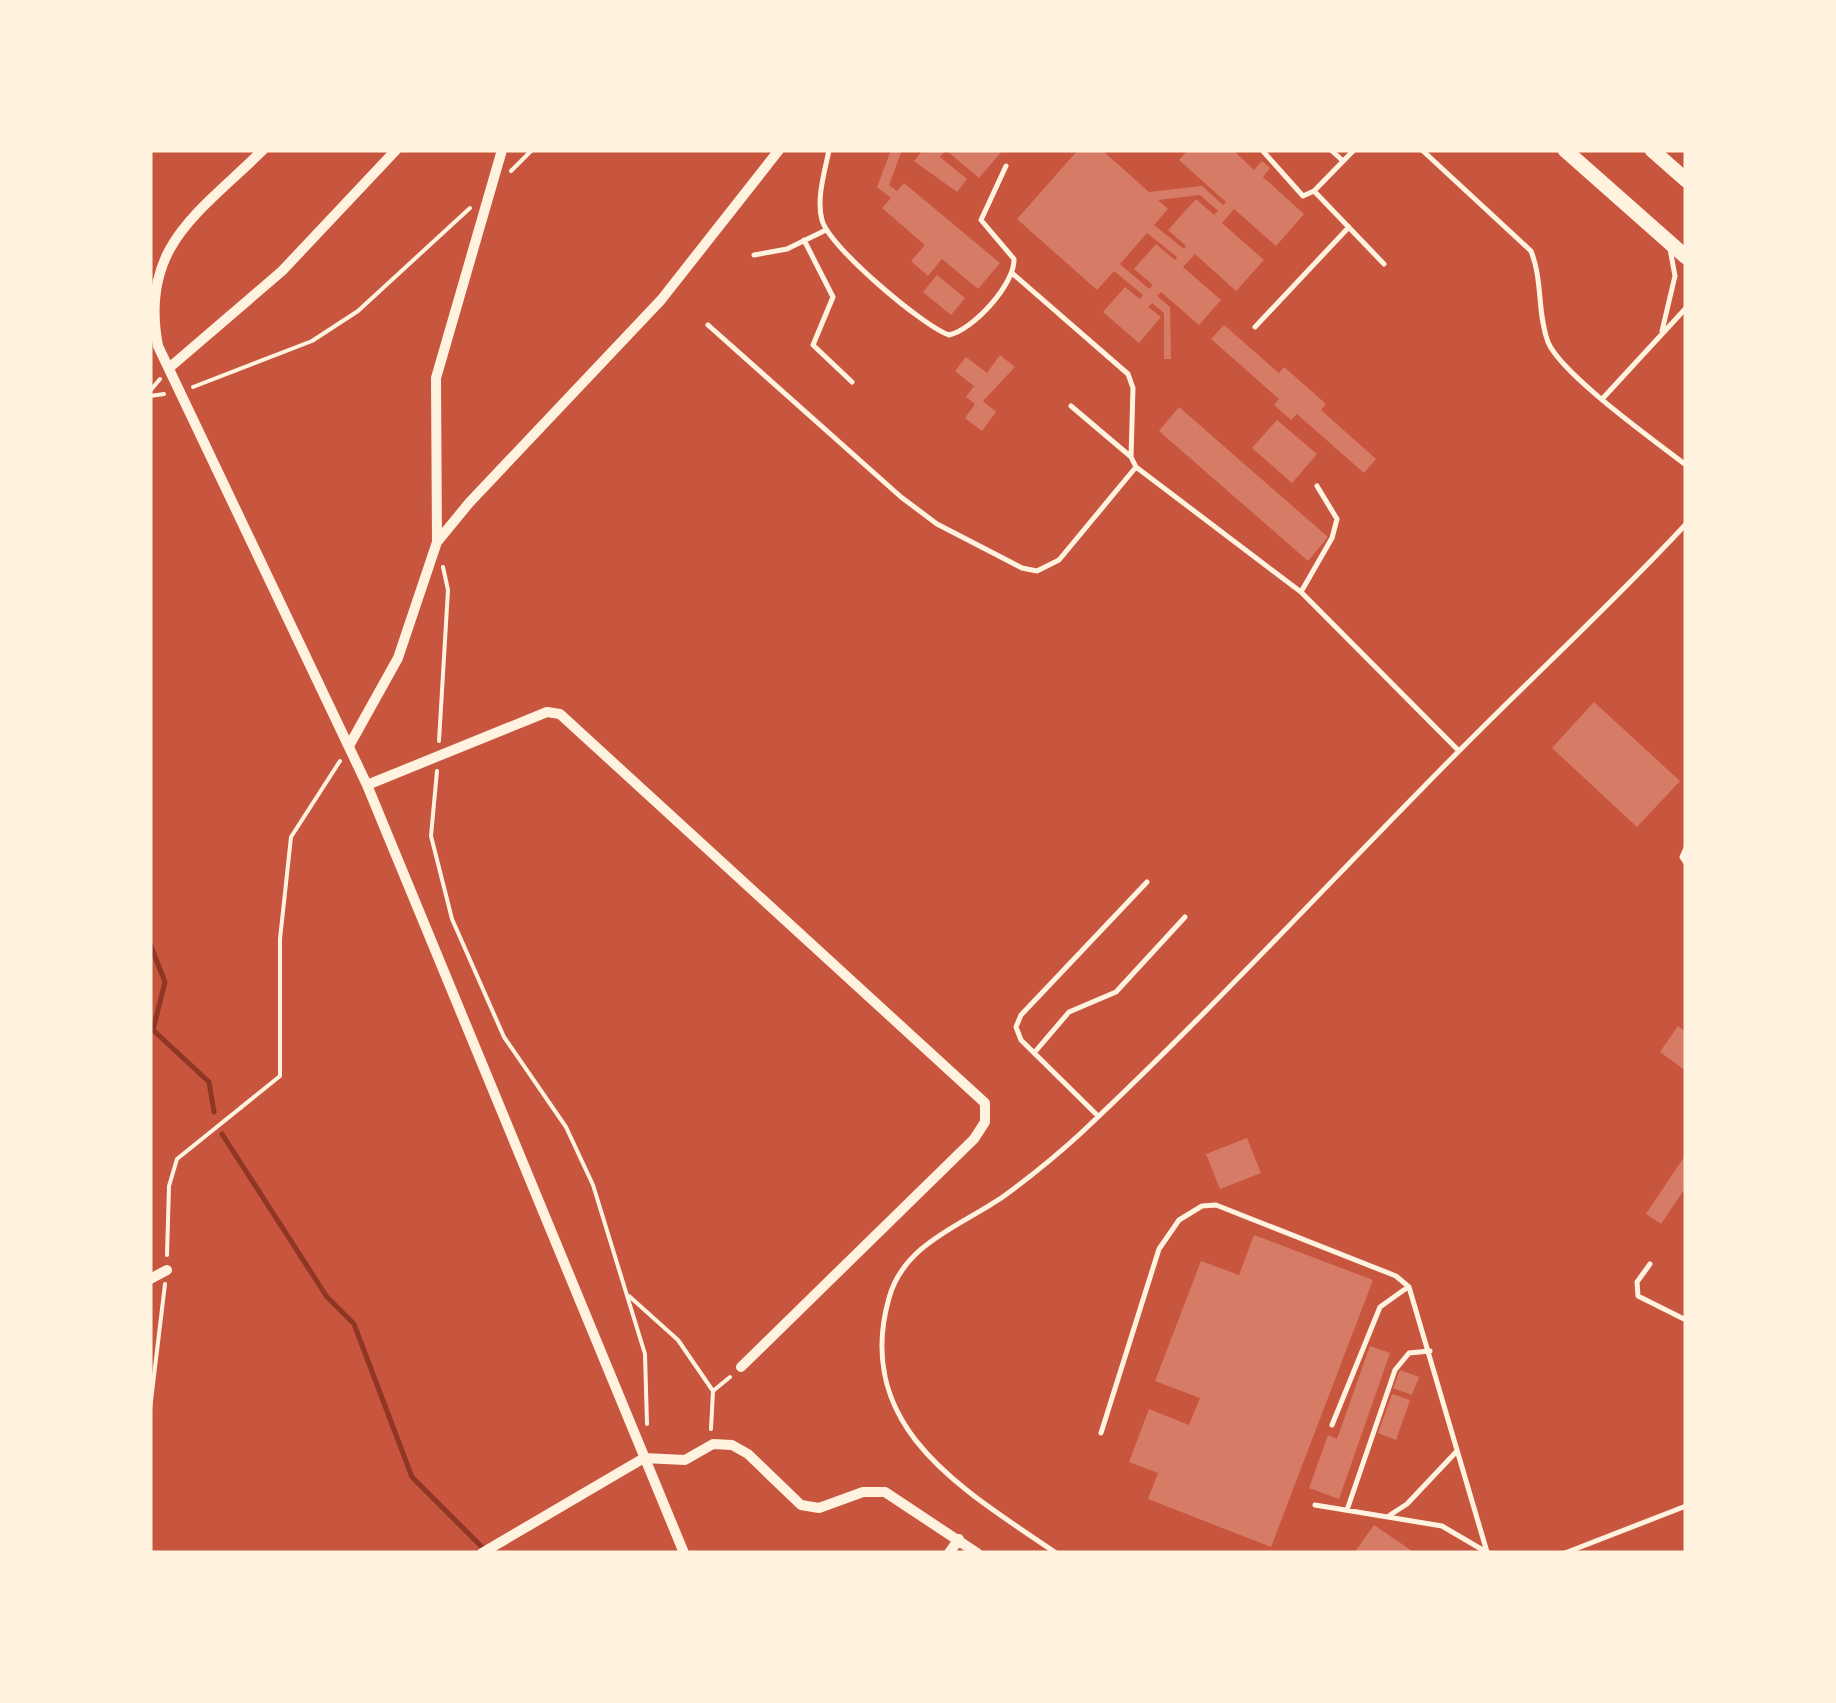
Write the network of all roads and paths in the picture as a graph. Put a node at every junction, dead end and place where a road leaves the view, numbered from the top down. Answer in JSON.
{"nodes":[{"id":1,"x":263,"y":150,"type":"edge"},
{"id":2,"x":396,"y":150,"type":"edge"},
{"id":3,"x":502,"y":150,"type":"edge"},
{"id":4,"x":532,"y":150,"type":"edge"},
{"id":5,"x":779,"y":150,"type":"edge"},
{"id":6,"x":829,"y":150,"type":"edge"},
{"id":7,"x":1262,"y":150,"type":"edge"},
{"id":8,"x":1331,"y":150,"type":"edge"},
{"id":9,"x":1354,"y":150,"type":"edge"},
{"id":10,"x":1422,"y":150,"type":"edge"},
{"id":11,"x":1564,"y":150,"type":"edge"},
{"id":12,"x":1652,"y":150,"type":"edge"},
{"id":13,"x":1342,"y":160,"type":"junction"},
{"id":14,"x":1006,"y":166,"type":"dead end"},
{"id":15,"x":1685,"y":178,"type":"edge"},
{"id":16,"x":492,"y":188,"type":"junction"},
{"id":17,"x":1314,"y":191,"type":"junction"},
{"id":18,"x":1349,"y":228,"type":"junction"},
{"id":19,"x":826,"y":230,"type":"junction"},
{"id":20,"x":804,"y":240,"type":"junction"},
{"id":21,"x":1668,"y":241,"type":"junction"},
{"id":22,"x":754,"y":255,"type":"dead end"},
{"id":23,"x":1686,"y":256,"type":"edge"},
{"id":24,"x":1384,"y":264,"type":"dead end"},
{"id":25,"x":1012,"y":274,"type":"junction"},
{"id":26,"x":1684,"y":312,"type":"edge"},
{"id":27,"x":708,"y":325,"type":"dead end"},
{"id":28,"x":1255,"y":327,"type":"dead end"},
{"id":29,"x":1662,"y":334,"type":"junction"},
{"id":30,"x":169,"y":368,"type":"junction"},
{"id":31,"x":852,"y":382,"type":"dead end"},
{"id":32,"x":180,"y":392,"type":"junction"},
{"id":33,"x":150,"y":396,"type":"edge"},
{"id":34,"x":1604,"y":397,"type":"junction"},
{"id":35,"x":1071,"y":406,"type":"dead end"},
{"id":36,"x":1131,"y":457,"type":"junction"},
{"id":37,"x":1686,"y":465,"type":"edge"},
{"id":38,"x":1136,"y":467,"type":"junction"},
{"id":39,"x":1317,"y":486,"type":"dead end"},
{"id":40,"x":1686,"y":524,"type":"edge"},
{"id":41,"x":437,"y":542,"type":"junction"},
{"id":42,"x":1300,"y":592,"type":"junction"},
{"id":43,"x":349,"y":746,"type":"junction"},
{"id":44,"x":1459,"y":751,"type":"junction"},
{"id":45,"x":438,"y":757,"type":"junction"},
{"id":46,"x":367,"y":786,"type":"junction"},
{"id":47,"x":1686,"y":848,"type":"edge"},
{"id":48,"x":1686,"y":863,"type":"edge"},
{"id":49,"x":1147,"y":882,"type":"dead end"},
{"id":50,"x":1185,"y":917,"type":"dead end"},
{"id":51,"x":1034,"y":1052,"type":"junction"},
{"id":52,"x":1098,"y":1116,"type":"junction"},
{"id":53,"x":1650,"y":1264,"type":"dead end"},
{"id":54,"x":167,"y":1270,"type":"junction"},
{"id":55,"x":150,"y":1279,"type":"edge"},
{"id":56,"x":1409,"y":1287,"type":"junction"},
{"id":57,"x":630,"y":1296,"type":"junction"},
{"id":58,"x":1686,"y":1320,"type":"edge"},
{"id":59,"x":1430,"y":1351,"type":"junction"},
{"id":60,"x":741,"y":1367,"type":"joint"},
{"id":61,"x":714,"y":1391,"type":"junction"},
{"id":62,"x":150,"y":1409,"type":"edge"},
{"id":63,"x":1332,"y":1425,"type":"dead end"},
{"id":64,"x":647,"y":1430,"type":"dead end"},
{"id":65,"x":1101,"y":1433,"type":"dead end"},
{"id":66,"x":713,"y":1444,"type":"junction"},
{"id":67,"x":1457,"y":1451,"type":"junction"},
{"id":68,"x":644,"y":1458,"type":"junction"},
{"id":69,"x":1315,"y":1505,"type":"dead end"},
{"id":70,"x":1686,"y":1506,"type":"edge"},
{"id":71,"x":1346,"y":1510,"type":"junction"},
{"id":72,"x":1387,"y":1516,"type":"junction"},
{"id":73,"x":959,"y":1539,"type":"junction"},
{"id":74,"x":1488,"y":1552,"type":"edge"},
{"id":75,"x":482,"y":1553,"type":"edge"},
{"id":76,"x":684,"y":1553,"type":"edge"},
{"id":77,"x":948,"y":1553,"type":"edge"},
{"id":78,"x":977,"y":1553,"type":"edge"},
{"id":79,"x":1056,"y":1553,"type":"edge"},
{"id":80,"x":1565,"y":1553,"type":"edge"}],
"edges":[{"from":1,"to":30,"type":"street"},
{"from":2,"to":30,"type":"street"},
{"from":3,"to":16,"type":"street"},
{"from":4,"to":16,"type":"path"},
{"from":5,"to":41,"type":"street"},
{"from":6,"to":19,"type":"lane"},
{"from":7,"to":17,"type":"lane"},
{"from":8,"to":13,"type":"lane"},
{"from":9,"to":13,"type":"lane"},
{"from":10,"to":34,"type":"lane"},
{"from":11,"to":21,"type":"main road"},
{"from":12,"to":15,"type":"main road"},
{"from":13,"to":17,"type":"lane"},
{"from":14,"to":25,"type":"lane"},
{"from":16,"to":32,"type":"path"},
{"from":16,"to":41,"type":"street"},
{"from":17,"to":18,"type":"lane"},
{"from":18,"to":24,"type":"lane"},
{"from":18,"to":28,"type":"lane"},
{"from":19,"to":20,"type":"lane"},
{"from":19,"to":25,"type":"lane"},
{"from":20,"to":22,"type":"lane"},
{"from":20,"to":31,"type":"lane"},
{"from":21,"to":23,"type":"main road"},
{"from":21,"to":29,"type":"lane"},
{"from":25,"to":36,"type":"lane"},
{"from":26,"to":29,"type":"lane"},
{"from":27,"to":38,"type":"lane"},
{"from":29,"to":34,"type":"lane"},
{"from":30,"to":32,"type":"street"},
{"from":32,"to":33,"type":"path"},
{"from":32,"to":43,"type":"street"},
{"from":34,"to":37,"type":"lane"},
{"from":35,"to":36,"type":"lane"},
{"from":36,"to":38,"type":"lane"},
{"from":38,"to":42,"type":"lane"},
{"from":39,"to":42,"type":"lane"},
{"from":40,"to":44,"type":"lane"},
{"from":41,"to":43,"type":"street"},
{"from":41,"to":45,"type":"path"},
{"from":42,"to":44,"type":"lane"},
{"from":43,"to":46,"type":"street"},
{"from":43,"to":54,"type":"path"},
{"from":44,"to":52,"type":"lane"},
{"from":45,"to":46,"type":"street"},
{"from":45,"to":57,"type":"path"},
{"from":45,"to":60,"type":"street"},
{"from":46,"to":68,"type":"street"},
{"from":47,"to":48,"type":"lane"},
{"from":49,"to":51,"type":"lane"},
{"from":50,"to":51,"type":"lane"},
{"from":51,"to":52,"type":"lane"},
{"from":52,"to":79,"type":"lane"},
{"from":53,"to":58,"type":"lane"},
{"from":54,"to":55,"type":"street"},
{"from":54,"to":62,"type":"path"},
{"from":56,"to":59,"type":"lane"},
{"from":56,"to":63,"type":"lane"},
{"from":56,"to":65,"type":"lane"},
{"from":57,"to":61,"type":"path"},
{"from":57,"to":64,"type":"path"},
{"from":59,"to":67,"type":"lane"},
{"from":59,"to":71,"type":"lane"},
{"from":60,"to":61,"type":"path"},
{"from":61,"to":66,"type":"path"},
{"from":66,"to":68,"type":"street"},
{"from":66,"to":73,"type":"street"},
{"from":67,"to":72,"type":"lane"},
{"from":67,"to":74,"type":"lane"},
{"from":68,"to":75,"type":"street"},
{"from":68,"to":76,"type":"street"},
{"from":69,"to":71,"type":"lane"},
{"from":70,"to":80,"type":"lane"},
{"from":71,"to":72,"type":"lane"},
{"from":72,"to":74,"type":"lane"},
{"from":73,"to":77,"type":"street"},
{"from":73,"to":78,"type":"street"}]}
